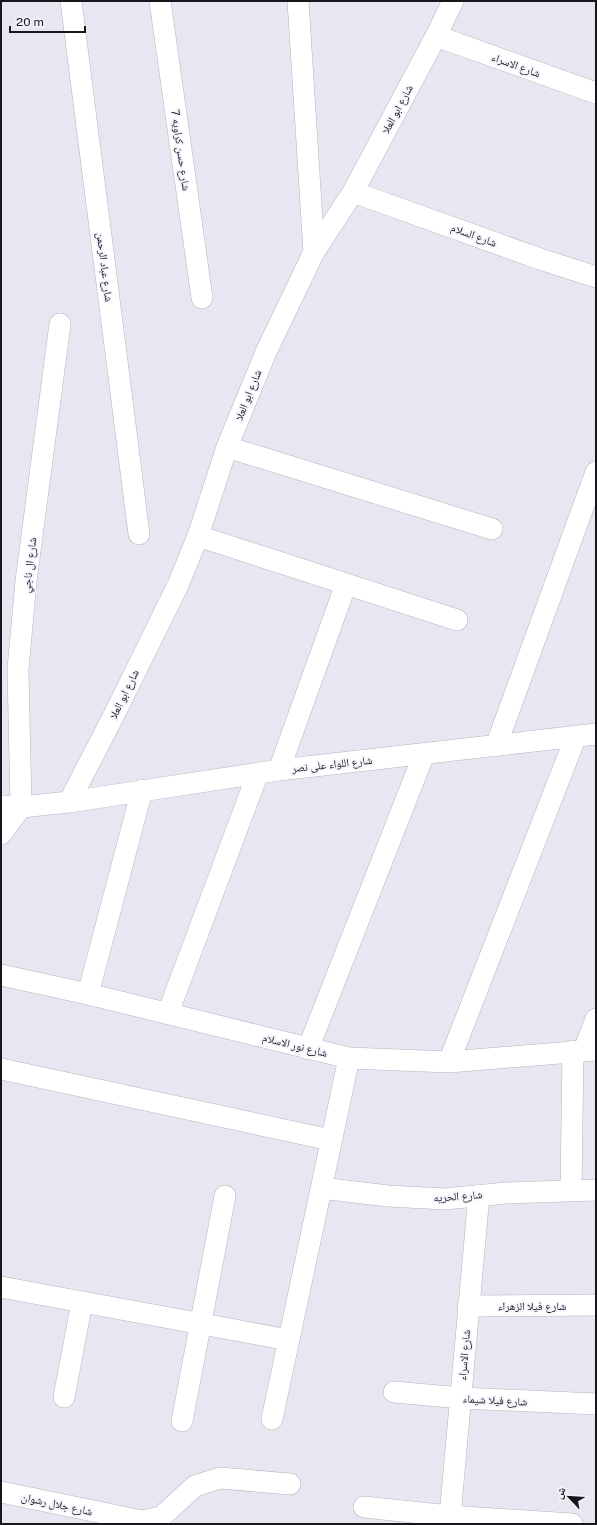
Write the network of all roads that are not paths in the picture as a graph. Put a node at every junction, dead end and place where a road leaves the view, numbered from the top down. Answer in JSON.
{"nodes":[{"id":1,"x":71,"y":1,"type":"edge"},
{"id":2,"x":160,"y":1,"type":"edge"},
{"id":3,"x":298,"y":1,"type":"edge"},
{"id":4,"x":453,"y":1,"type":"edge"},
{"id":5,"x":436,"y":36,"type":"junction"},
{"id":6,"x":596,"y":93,"type":"edge"},
{"id":7,"x":353,"y":192,"type":"junction"},
{"id":8,"x":314,"y":252,"type":"junction"},
{"id":9,"x":596,"y":277,"type":"edge"},
{"id":10,"x":202,"y":298,"type":"dead end"},
{"id":11,"x":60,"y":324,"type":"dead end"},
{"id":12,"x":228,"y":448,"type":"junction"},
{"id":13,"x":596,"y":472,"type":"edge"},
{"id":14,"x":492,"y":529,"type":"dead end"},
{"id":15,"x":140,"y":534,"type":"dead end"},
{"id":16,"x":198,"y":536,"type":"junction"},
{"id":17,"x":346,"y":584,"type":"junction"},
{"id":18,"x":457,"y":620,"type":"dead end"},
{"id":19,"x":596,"y":734,"type":"edge"},
{"id":20,"x":576,"y":736,"type":"junction"},
{"id":21,"x":496,"y":746,"type":"junction"},
{"id":22,"x":424,"y":754,"type":"junction"},
{"id":23,"x":279,"y":770,"type":"junction"},
{"id":24,"x":258,"y":773,"type":"junction"},
{"id":25,"x":142,"y":790,"type":"junction"},
{"id":26,"x":69,"y":802,"type":"junction"},
{"id":27,"x":11,"y":807,"type":"edge"},
{"id":28,"x":1,"y":834,"type":"edge"},
{"id":29,"x":1,"y":975,"type":"edge"},
{"id":30,"x":88,"y":994,"type":"junction"},
{"id":31,"x":168,"y":1014,"type":"junction"},
{"id":32,"x":596,"y":1019,"type":"edge"},
{"id":33,"x":308,"y":1049,"type":"junction"},
{"id":34,"x":584,"y":1051,"type":"edge"},
{"id":35,"x":349,"y":1058,"type":"junction"},
{"id":36,"x":449,"y":1062,"type":"junction"},
{"id":37,"x":1,"y":1069,"type":"edge"},
{"id":38,"x":331,"y":1140,"type":"junction"},
{"id":39,"x":321,"y":1188,"type":"junction"},
{"id":40,"x":571,"y":1190,"type":"junction"},
{"id":41,"x":596,"y":1190,"type":"edge"},
{"id":42,"x":478,"y":1195,"type":"junction"},
{"id":43,"x":225,"y":1196,"type":"dead end"},
{"id":44,"x":1,"y":1287,"type":"edge"},
{"id":45,"x":82,"y":1302,"type":"junction"},
{"id":46,"x":596,"y":1305,"type":"edge"},
{"id":47,"x":468,"y":1306,"type":"junction"},
{"id":48,"x":201,"y":1324,"type":"junction"},
{"id":49,"x":289,"y":1340,"type":"junction"},
{"id":50,"x":394,"y":1392,"type":"dead end"},
{"id":51,"x":64,"y":1397,"type":"dead end"},
{"id":52,"x":461,"y":1398,"type":"junction"},
{"id":53,"x":596,"y":1404,"type":"edge"},
{"id":54,"x":272,"y":1419,"type":"dead end"},
{"id":55,"x":182,"y":1421,"type":"dead end"},
{"id":56,"x":290,"y":1484,"type":"dead end"},
{"id":57,"x":1,"y":1492,"type":"edge"},
{"id":58,"x":364,"y":1507,"type":"dead end"},
{"id":59,"x":450,"y":1516,"type":"junction"},
{"id":60,"x":572,"y":1524,"type":"edge"}],
"edges":[{"from":1,"to":15,"type":"street","name":"شارع عباد الرحمن"},
{"from":2,"to":10,"type":"street","name":"شارع حسن كراويه 7"},
{"from":3,"to":8,"type":"street"},
{"from":4,"to":5,"type":"street","name":"شارع ابو العلا"},
{"from":5,"to":6,"type":"street","name":"شارع الاسراء"},
{"from":5,"to":7,"type":"street","name":"شارع ابو العلا"},
{"from":7,"to":8,"type":"street","name":"شارع ابو العلا"},
{"from":7,"to":9,"type":"street","name":"شارع السلام"},
{"from":8,"to":12,"type":"street","name":"شارع ابو العلا"},
{"from":11,"to":27,"type":"street","name":"شارع ال ناجي"},
{"from":12,"to":14,"type":"street"},
{"from":12,"to":16,"type":"street","name":"شارع ابو العلا"},
{"from":13,"to":21,"type":"street"},
{"from":16,"to":17,"type":"street"},
{"from":16,"to":26,"type":"street","name":"شارع ابو العلا"},
{"from":17,"to":18,"type":"street"},
{"from":17,"to":23,"type":"street"},
{"from":19,"to":20,"type":"street","name":"شارع اللواء على نصر"},
{"from":20,"to":21,"type":"street","name":"شارع اللواء على نصر"},
{"from":20,"to":36,"type":"street"},
{"from":21,"to":22,"type":"street","name":"شارع اللواء على نصر"},
{"from":22,"to":23,"type":"street","name":"شارع اللواء على نصر"},
{"from":22,"to":33,"type":"street"},
{"from":23,"to":24,"type":"street","name":"شارع اللواء على نصر"},
{"from":24,"to":25,"type":"street","name":"شارع اللواء على نصر"},
{"from":24,"to":31,"type":"street"},
{"from":25,"to":26,"type":"street","name":"شارع اللواء على نصر"},
{"from":25,"to":30,"type":"street"},
{"from":26,"to":27,"type":"street","name":"شارع اللواء على نصر"},
{"from":27,"to":28,"type":"street"},
{"from":29,"to":30,"type":"street","name":"شارع نور الاسلام"},
{"from":30,"to":31,"type":"street","name":"شارع نور الاسلام"},
{"from":31,"to":33,"type":"street","name":"شارع نور الاسلام"},
{"from":32,"to":34,"type":"street"},
{"from":33,"to":35,"type":"street","name":"شارع نور الاسلام"},
{"from":34,"to":36,"type":"street","name":"شارع نور الاسلام"},
{"from":34,"to":40,"type":"street"},
{"from":35,"to":36,"type":"street","name":"شارع نور الاسلام"},
{"from":35,"to":38,"type":"street"},
{"from":37,"to":38,"type":"street"},
{"from":38,"to":39,"type":"street"},
{"from":39,"to":42,"type":"street","name":"شارع الحريه"},
{"from":39,"to":49,"type":"street"},
{"from":40,"to":41,"type":"street","name":"شارع الحريه"},
{"from":40,"to":42,"type":"street","name":"شارع الحريه"},
{"from":42,"to":47,"type":"street","name":"شارع الاسراء"},
{"from":43,"to":48,"type":"street"},
{"from":44,"to":45,"type":"street"},
{"from":45,"to":48,"type":"street"},
{"from":45,"to":51,"type":"street"},
{"from":46,"to":47,"type":"street","name":"شارع فيلا الزهراء"},
{"from":47,"to":52,"type":"street","name":"شارع الاسراء"},
{"from":48,"to":49,"type":"street"},
{"from":48,"to":55,"type":"street"},
{"from":49,"to":54,"type":"street"},
{"from":50,"to":52,"type":"street","name":"شارع فيلا شيماء"},
{"from":52,"to":53,"type":"street","name":"شارع فيلا شيماء"},
{"from":52,"to":59,"type":"street","name":"شارع الاسراء"},
{"from":56,"to":57,"type":"street","name":"شارع جلال رشوان"},
{"from":58,"to":59,"type":"street"},
{"from":59,"to":60,"type":"street"}]}
